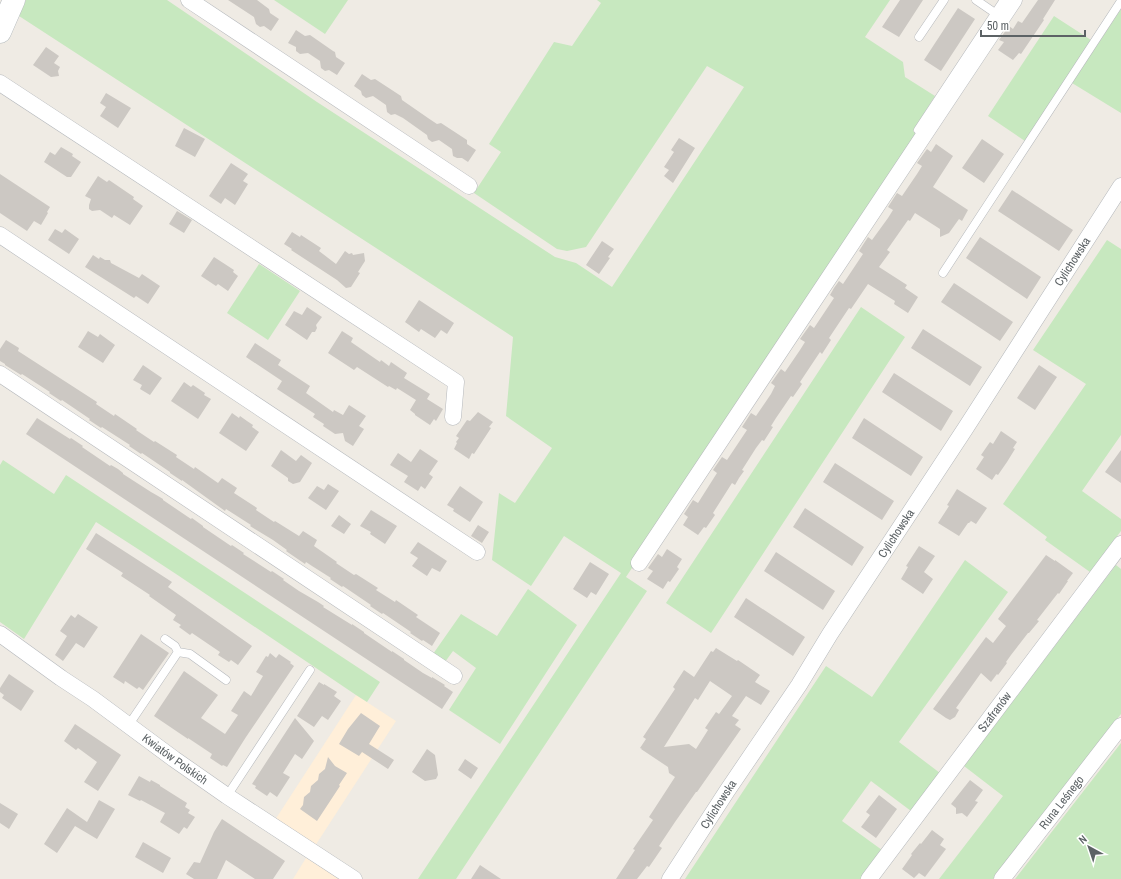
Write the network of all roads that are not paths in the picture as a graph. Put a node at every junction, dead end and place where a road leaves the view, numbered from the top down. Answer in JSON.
{"nodes":[{"id":1,"x":14,"y":0,"type":"edge"},
{"id":2,"x":189,"y":0,"type":"edge"},
{"id":3,"x":944,"y":0,"type":"edge"},
{"id":4,"x":976,"y":0,"type":"edge"},
{"id":5,"x":1004,"y":0,"type":"edge"},
{"id":6,"x":1014,"y":0,"type":"edge"},
{"id":7,"x":1121,"y":1,"type":"edge"},
{"id":8,"x":995,"y":13,"type":"junction"},
{"id":9,"x":0,"y":32,"type":"edge"},
{"id":10,"x":919,"y":37,"type":"dead end"},
{"id":11,"x":0,"y":83,"type":"edge"},
{"id":12,"x":918,"y":130,"type":"dead end"},
{"id":13,"x":469,"y":186,"type":"dead end"},
{"id":14,"x":1121,"y":186,"type":"edge"},
{"id":15,"x":0,"y":235,"type":"edge"},
{"id":16,"x":943,"y":273,"type":"dead end"},
{"id":17,"x":0,"y":374,"type":"edge"},
{"id":18,"x":453,"y":417,"type":"dead end"},
{"id":19,"x":1121,"y":544,"type":"edge"},
{"id":20,"x":477,"y":552,"type":"dead end"},
{"id":21,"x":639,"y":562,"type":"dead end"},
{"id":22,"x":0,"y":634,"type":"edge"},
{"id":23,"x":165,"y":640,"type":"dead end"},
{"id":24,"x":178,"y":652,"type":"junction"},
{"id":25,"x":310,"y":670,"type":"dead end"},
{"id":26,"x":454,"y":676,"type":"dead end"},
{"id":27,"x":226,"y":680,"type":"dead end"},
{"id":28,"x":128,"y":726,"type":"junction"},
{"id":29,"x":1121,"y":726,"type":"edge"},
{"id":30,"x":227,"y":796,"type":"junction"},
{"id":31,"x":354,"y":879,"type":"edge"},
{"id":32,"x":670,"y":879,"type":"edge"},
{"id":33,"x":869,"y":879,"type":"edge"},
{"id":34,"x":1002,"y":879,"type":"edge"}],
"edges":[{"from":1,"to":9,"type":"street"},
{"from":2,"to":13,"type":"street"},
{"from":3,"to":10,"type":"lane"},
{"from":4,"to":8,"type":"lane"},
{"from":5,"to":8,"type":"lane"},
{"from":6,"to":21,"type":"street"},
{"from":7,"to":16,"type":"lane"},
{"from":8,"to":12,"type":"lane"},
{"from":11,"to":18,"type":"street"},
{"from":14,"to":32,"type":"street","name":"Cylichowska"},
{"from":15,"to":20,"type":"street"},
{"from":17,"to":26,"type":"street"},
{"from":19,"to":33,"type":"street","name":"Szafranów"},
{"from":22,"to":28,"type":"street","name":"Kwiatów Polskich"},
{"from":23,"to":24,"type":"lane"},
{"from":24,"to":27,"type":"lane"},
{"from":24,"to":28,"type":"lane"},
{"from":25,"to":30,"type":"lane"},
{"from":28,"to":30,"type":"street","name":"Kwiatów Polskich"},
{"from":29,"to":34,"type":"street","name":"Runa Leśnego"},
{"from":30,"to":31,"type":"street","name":"Kwiatów Polskich"}]}
